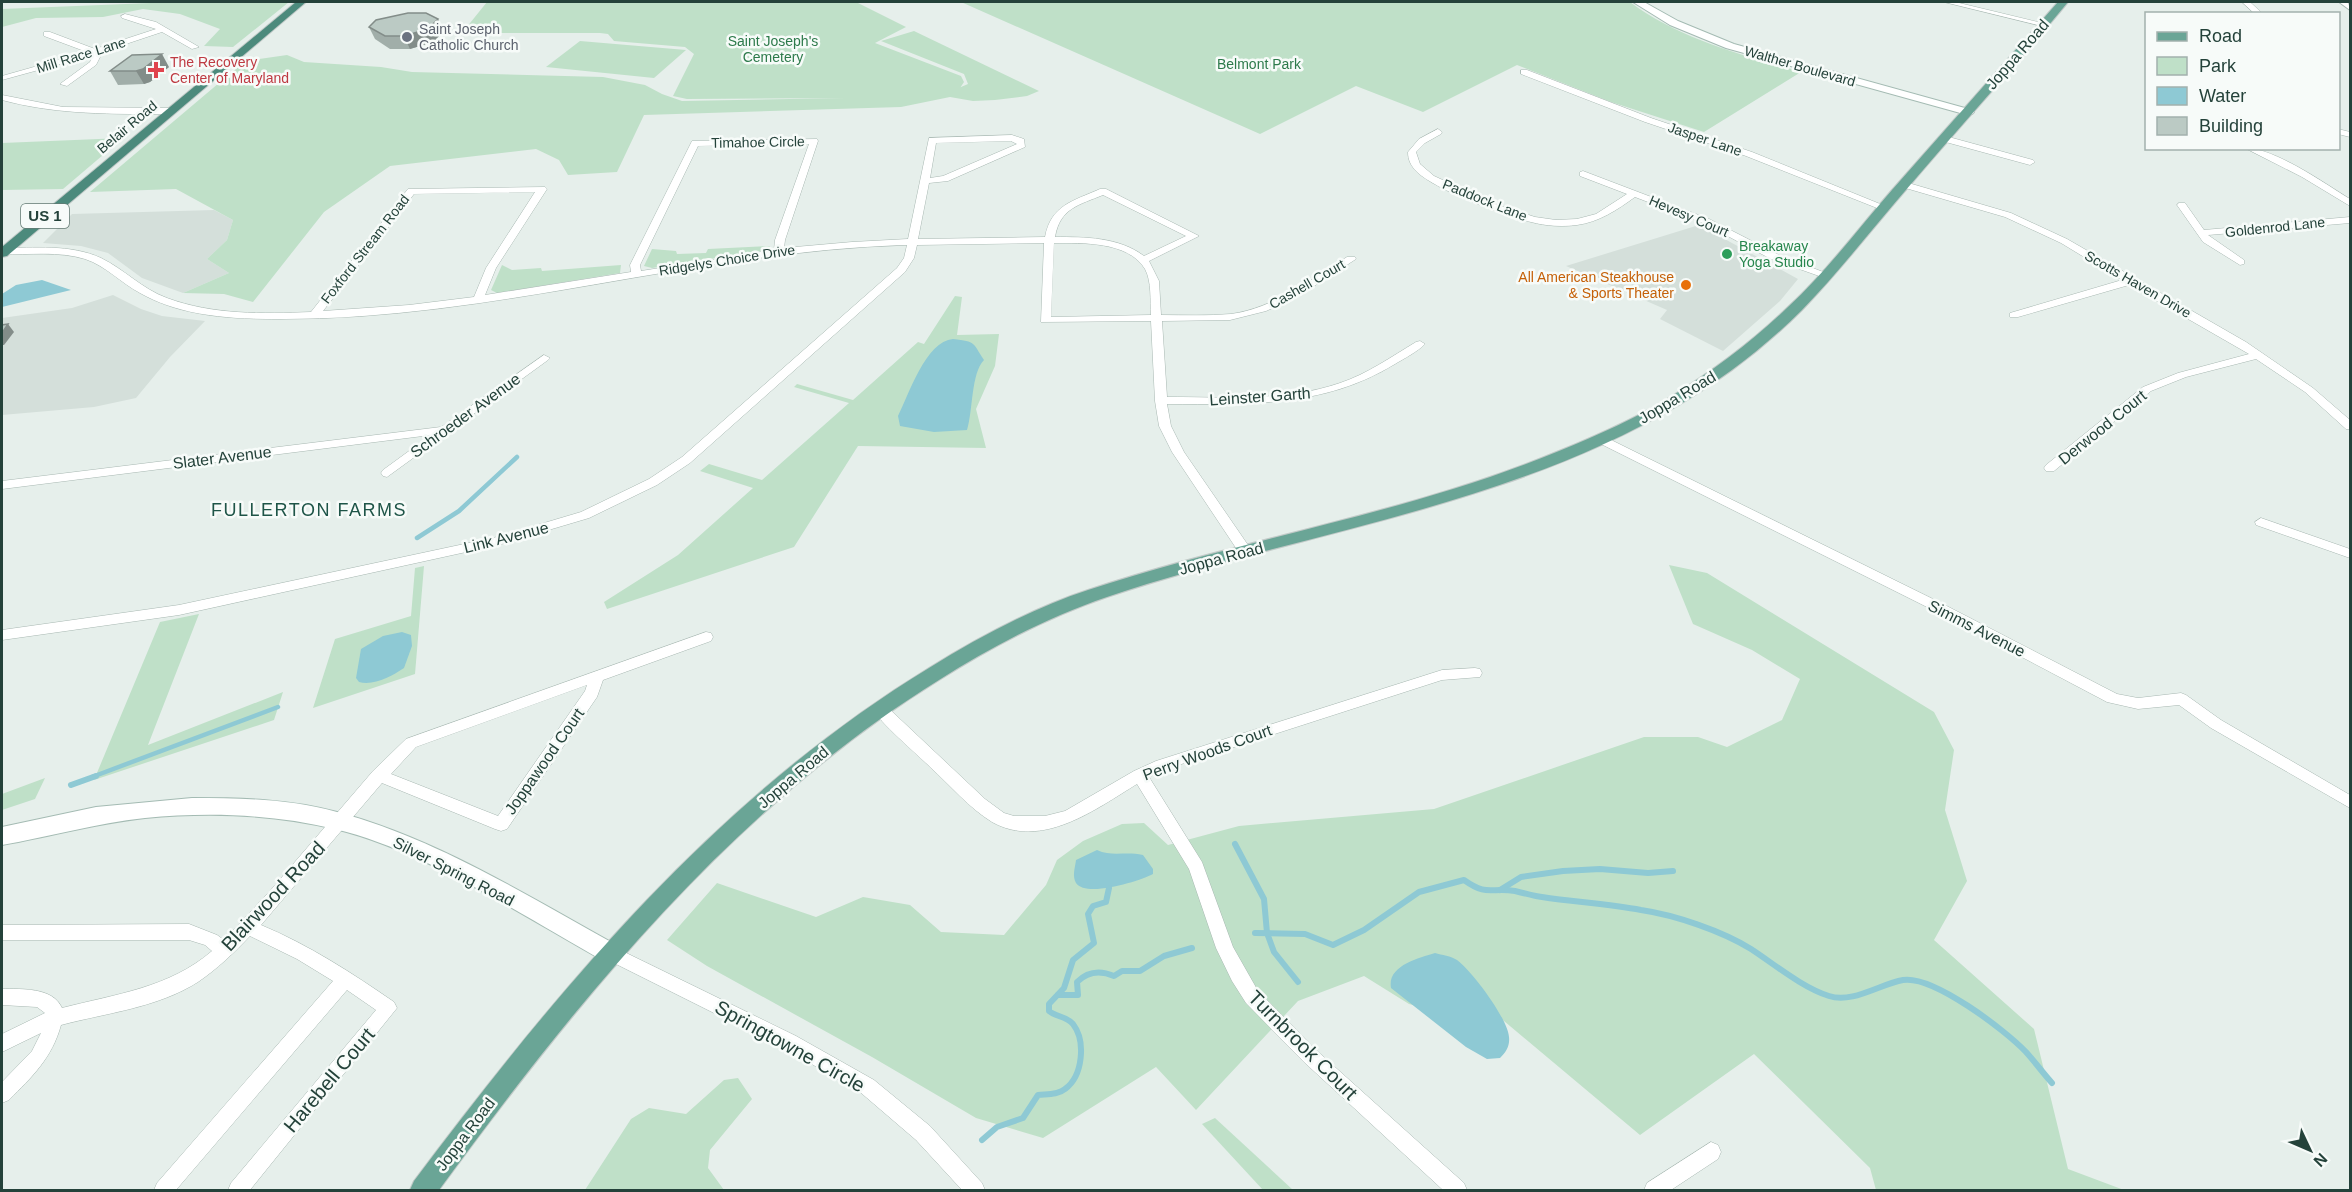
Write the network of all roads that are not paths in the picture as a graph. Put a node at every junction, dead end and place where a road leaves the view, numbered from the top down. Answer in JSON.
{"nodes":[{"id":1,"x":301,"y":2,"type":"edge"},
{"id":2,"x":1638,"y":2,"type":"edge"},
{"id":3,"x":1948,"y":2,"type":"edge"},
{"id":4,"x":2063,"y":2,"type":"edge"},
{"id":5,"x":2246,"y":2,"type":"edge"},
{"id":6,"x":2343,"y":2,"type":"edge"},
{"id":7,"x":2350,"y":7,"type":"edge"},
{"id":8,"x":2258,"y":12,"type":"edge"},
{"id":9,"x":125,"y":16,"type":"dead end"},
{"id":10,"x":2042,"y":24,"type":"junction"},
{"id":11,"x":160,"y":30,"type":"junction"},
{"id":12,"x":47,"y":34,"type":"dead end"},
{"id":13,"x":195,"y":47,"type":"dead end"},
{"id":14,"x":95,"y":51,"type":"junction"},
{"id":15,"x":1524,"y":72,"type":"dead end"},
{"id":16,"x":2,"y":78,"type":"edge"},
{"id":17,"x":64,"y":84,"type":"dead end"},
{"id":18,"x":2,"y":98,"type":"edge"},
{"id":19,"x":174,"y":108,"type":"junction"},
{"id":20,"x":1968,"y":112,"type":"junction"},
{"id":21,"x":1438,"y":132,"type":"dead end"},
{"id":22,"x":1945,"y":139,"type":"junction"},
{"id":23,"x":2253,"y":150,"type":"edge"},
{"id":24,"x":2030,"y":162,"type":"dead end"},
{"id":25,"x":1583,"y":174,"type":"dead end"},
{"id":26,"x":925,"y":181,"type":"junction"},
{"id":27,"x":1905,"y":185,"type":"junction"},
{"id":28,"x":1634,"y":193,"type":"junction"},
{"id":29,"x":2350,"y":203,"type":"edge"},
{"id":30,"x":2182,"y":205,"type":"dead end"},
{"id":31,"x":1885,"y":208,"type":"junction"},
{"id":32,"x":2350,"y":220,"type":"edge"},
{"id":33,"x":2200,"y":233,"type":"junction"},
{"id":34,"x":1050,"y":240,"type":"junction"},
{"id":35,"x":912,"y":244,"type":"junction"},
{"id":36,"x":2,"y":252,"type":"edge"},
{"id":37,"x":779,"y":252,"type":"junction"},
{"id":38,"x":1143,"y":260,"type":"junction"},
{"id":39,"x":1351,"y":260,"type":"dead end"},
{"id":40,"x":2240,"y":262,"type":"dead end"},
{"id":41,"x":636,"y":275,"type":"junction"},
{"id":42,"x":1826,"y":275,"type":"junction"},
{"id":43,"x":2130,"y":281,"type":"junction"},
{"id":44,"x":478,"y":300,"type":"junction"},
{"id":45,"x":315,"y":314,"type":"junction"},
{"id":46,"x":2014,"y":315,"type":"dead end"},
{"id":47,"x":1156,"y":318,"type":"junction"},
{"id":48,"x":1420,"y":344,"type":"dead end"},
{"id":49,"x":2258,"y":354,"type":"junction"},
{"id":50,"x":544,"y":358,"type":"dead end"},
{"id":51,"x":1161,"y":402,"type":"junction"},
{"id":52,"x":2350,"y":426,"type":"edge"},
{"id":53,"x":443,"y":431,"type":"junction"},
{"id":54,"x":1601,"y":439,"type":"junction"},
{"id":55,"x":2050,"y":468,"type":"dead end"},
{"id":56,"x":387,"y":473,"type":"dead end"},
{"id":57,"x":2,"y":485,"type":"edge"},
{"id":58,"x":2261,"y":522,"type":"dead end"},
{"id":59,"x":1245,"y":551,"type":"junction"},
{"id":60,"x":2350,"y":554,"type":"edge"},
{"id":61,"x":2,"y":634,"type":"edge"},
{"id":62,"x":706,"y":637,"type":"dead end"},
{"id":63,"x":1475,"y":673,"type":"dead end"},
{"id":64,"x":597,"y":676,"type":"junction"},
{"id":65,"x":879,"y":708,"type":"junction"},
{"id":66,"x":378,"y":775,"type":"junction"},
{"id":67,"x":1139,"y":775,"type":"junction"},
{"id":68,"x":2350,"y":802,"type":"edge"},
{"id":69,"x":341,"y":822,"type":"junction"},
{"id":70,"x":2,"y":836,"type":"edge"},
{"id":71,"x":248,"y":927,"type":"junction"},
{"id":72,"x":2,"y":932,"type":"edge"},
{"id":73,"x":225,"y":950,"type":"junction"},
{"id":74,"x":612,"y":954,"type":"junction"},
{"id":75,"x":346,"y":979,"type":"junction"},
{"id":76,"x":2,"y":997,"type":"edge"},
{"id":77,"x":53,"y":1019,"type":"junction"},
{"id":78,"x":2,"y":1043,"type":"edge"},
{"id":79,"x":2,"y":1094,"type":"edge"},
{"id":80,"x":1711,"y":1152,"type":"dead end"},
{"id":81,"x":164,"y":1191,"type":"edge"},
{"id":82,"x":238,"y":1191,"type":"edge"},
{"id":83,"x":423,"y":1191,"type":"edge"},
{"id":84,"x":975,"y":1191,"type":"edge"},
{"id":85,"x":1457,"y":1191,"type":"edge"},
{"id":86,"x":1654,"y":1191,"type":"edge"}],
"edges":[{"from":1,"to":19,"type":"highway","name":"Belair Road","number":"US 1"},
{"from":2,"to":20,"type":"main road","name":"Walther Boulevard"},
{"from":3,"to":10,"type":"street"},
{"from":4,"to":10,"type":"main road","name":"Joppa Road"},
{"from":5,"to":8,"type":"street"},
{"from":6,"to":7,"type":"street"},
{"from":9,"to":11,"type":"street"},
{"from":10,"to":20,"type":"main road","name":"Joppa Road"},
{"from":11,"to":13,"type":"street"},
{"from":11,"to":14,"type":"street","name":"Mill Race Lane"},
{"from":12,"to":14,"type":"street"},
{"from":14,"to":16,"type":"street","name":"Mill Race Lane"},
{"from":14,"to":17,"type":"street"},
{"from":15,"to":31,"type":"street","name":"Jasper Lane"},
{"from":18,"to":19,"type":"street"},
{"from":19,"to":36,"type":"highway","name":"Belair Road","number":"US 1"},
{"from":20,"to":22,"type":"main road","name":"Joppa Road"},
{"from":21,"to":28,"type":"street","name":"Paddock Lane"},
{"from":22,"to":24,"type":"street"},
{"from":22,"to":27,"type":"main road","name":"Joppa Road"},
{"from":23,"to":29,"type":"street"},
{"from":25,"to":28,"type":"street","name":"Hevesy Court"},
{"from":26,"to":26,"type":"street","name":"Link Avenue"},
{"from":26,"to":35,"type":"street","name":"Link Avenue"},
{"from":27,"to":31,"type":"main road","name":"Joppa Road"},
{"from":27,"to":43,"type":"street","name":"Scotts Haven Drive"},
{"from":28,"to":42,"type":"street","name":"Hevesy Court"},
{"from":30,"to":33,"type":"street"},
{"from":31,"to":42,"type":"main road","name":"Joppa Road"},
{"from":32,"to":33,"type":"street","name":"Goldenrod Lane"},
{"from":33,"to":40,"type":"street"},
{"from":34,"to":35,"type":"street","name":"Ridgelys Choice Drive"},
{"from":34,"to":38,"type":"street","name":"Ridgelys Choice Drive"},
{"from":34,"to":38,"type":"street"},
{"from":34,"to":47,"type":"street","name":"Cashell Court"},
{"from":35,"to":37,"type":"street","name":"Ridgelys Choice Drive"},
{"from":35,"to":61,"type":"street","name":"Link Avenue"},
{"from":36,"to":45,"type":"street","name":"Ridgelys Choice Drive"},
{"from":37,"to":41,"type":"street","name":"Ridgelys Choice Drive"},
{"from":37,"to":41,"type":"street","name":"Timahoe Circle"},
{"from":38,"to":47,"type":"street"},
{"from":39,"to":47,"type":"street","name":"Cashell Court"},
{"from":41,"to":44,"type":"street","name":"Ridgelys Choice Drive"},
{"from":42,"to":54,"type":"main road","name":"Joppa Road"},
{"from":43,"to":46,"type":"street"},
{"from":43,"to":49,"type":"street","name":"Scotts Haven Drive"},
{"from":44,"to":45,"type":"street","name":"Ridgelys Choice Drive"},
{"from":44,"to":45,"type":"street","name":"Foxford Stream Road"},
{"from":47,"to":51,"type":"street"},
{"from":48,"to":51,"type":"street","name":"Leinster Garth"},
{"from":49,"to":52,"type":"street","name":"Scotts Haven Drive"},
{"from":49,"to":55,"type":"street","name":"Derwood Court"},
{"from":50,"to":53,"type":"street","name":"Schroeder Avenue"},
{"from":51,"to":59,"type":"street"},
{"from":53,"to":56,"type":"street","name":"Schroeder Avenue"},
{"from":53,"to":57,"type":"street","name":"Slater Avenue"},
{"from":54,"to":59,"type":"main road","name":"Joppa Road"},
{"from":54,"to":68,"type":"street","name":"Simms Avenue"},
{"from":58,"to":60,"type":"street"},
{"from":59,"to":65,"type":"main road","name":"Joppa Road"},
{"from":62,"to":64,"type":"street","name":"Joppawood Court"},
{"from":63,"to":67,"type":"street","name":"Perry Woods Court"},
{"from":64,"to":66,"type":"street","name":"Joppawood Court"},
{"from":64,"to":66,"type":"street","name":"Joppawood Court"},
{"from":65,"to":67,"type":"street","name":"Perry Woods Court"},
{"from":65,"to":74,"type":"main road","name":"Joppa Road"},
{"from":66,"to":69,"type":"street","name":"Joppawood Court"},
{"from":67,"to":85,"type":"street","name":"Turnbrook Court"},
{"from":69,"to":70,"type":"main road","name":"Silver Spring Road"},
{"from":69,"to":71,"type":"street","name":"Blairwood Road"},
{"from":69,"to":74,"type":"main road","name":"Silver Spring Road"},
{"from":71,"to":73,"type":"street","name":"Blairwood Road"},
{"from":71,"to":75,"type":"street","name":"Harebell Court"},
{"from":72,"to":73,"type":"street"},
{"from":73,"to":77,"type":"street","name":"Blairwood Road"},
{"from":74,"to":83,"type":"main road","name":"Joppa Road"},
{"from":74,"to":84,"type":"street","name":"Springtowne Circle"},
{"from":75,"to":81,"type":"street"},
{"from":75,"to":82,"type":"street","name":"Harebell Court"},
{"from":76,"to":77,"type":"street"},
{"from":77,"to":78,"type":"street","name":"Blairwood Road"},
{"from":77,"to":79,"type":"street"},
{"from":80,"to":86,"type":"street"}]}
